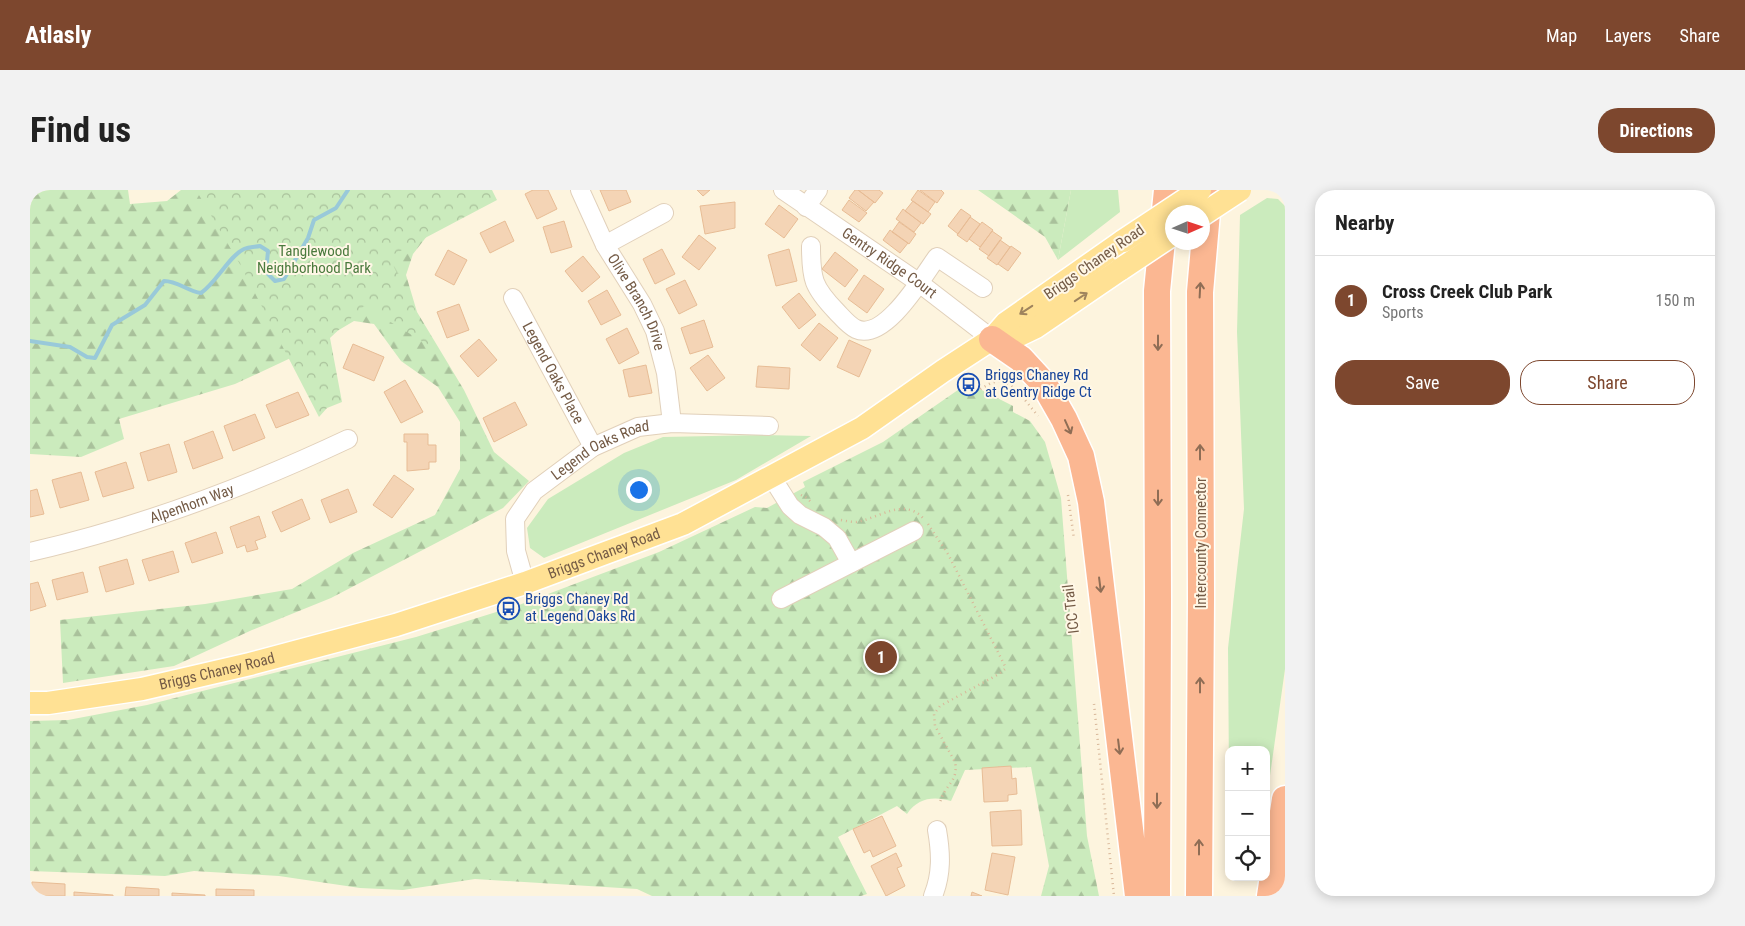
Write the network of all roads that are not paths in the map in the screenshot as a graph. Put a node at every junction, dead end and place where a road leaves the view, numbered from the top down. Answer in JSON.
{"nodes":[{"id":1,"x":580,"y":190,"type":"edge"},
{"id":2,"x":783,"y":190,"type":"edge"},
{"id":3,"x":818,"y":190,"type":"edge"},
{"id":4,"x":1166,"y":190,"type":"edge"},
{"id":5,"x":1200,"y":190,"type":"edge"},
{"id":6,"x":1209,"y":190,"type":"edge"},
{"id":7,"x":1240,"y":190,"type":"edge"},
{"id":8,"x":806,"y":207,"type":"junction"},
{"id":9,"x":1210,"y":210,"type":"edge"},
{"id":10,"x":664,"y":213,"type":"dead end"},
{"id":11,"x":1165,"y":240,"type":"edge"},
{"id":12,"x":605,"y":245,"type":"junction"},
{"id":13,"x":811,"y":246,"type":"dead end"},
{"id":14,"x":918,"y":282,"type":"junction"},
{"id":15,"x":983,"y":288,"type":"dead end"},
{"id":16,"x":512,"y":298,"type":"dead end"},
{"id":17,"x":992,"y":339,"type":"junction"},
{"id":18,"x":672,"y":422,"type":"junction"},
{"id":19,"x":769,"y":426,"type":"dead end"},
{"id":20,"x":348,"y":439,"type":"dead end"},
{"id":21,"x":593,"y":447,"type":"junction"},
{"id":22,"x":771,"y":476,"type":"junction"},
{"id":23,"x":914,"y":531,"type":"dead end"},
{"id":24,"x":30,"y":552,"type":"edge"},
{"id":25,"x":851,"y":563,"type":"junction"},
{"id":26,"x":524,"y":582,"type":"junction"},
{"id":27,"x":781,"y":599,"type":"dead end"},
{"id":28,"x":30,"y":703,"type":"edge"},
{"id":29,"x":1285,"y":799,"type":"edge"},
{"id":30,"x":937,"y":830,"type":"dead end"},
{"id":31,"x":933,"y":896,"type":"edge"},
{"id":32,"x":1138,"y":896,"type":"edge"},
{"id":33,"x":1157,"y":896,"type":"edge"},
{"id":34,"x":1199,"y":896,"type":"edge"},
{"id":35,"x":1270,"y":896,"type":"edge"}],
"edges":[{"from":1,"to":12,"type":"street","name":"Olive Branch Drive"},
{"from":2,"to":8,"type":"street","name":"Gentry Ridge Court"},
{"from":3,"to":8,"type":"street"},
{"from":4,"to":33,"type":"highway","one_way":true},
{"from":5,"to":17,"type":"main road","name":"Briggs Chaney Road","one_way":true,"bridge":true},
{"from":34,"to":6,"type":"highway","name":"Intercounty Connector","one_way":true},
{"from":7,"to":9,"type":"main road","bridge":true},
{"from":8,"to":14,"type":"street","name":"Gentry Ridge Court"},
{"from":10,"to":12,"type":"street"},
{"from":17,"to":11,"type":"main road","name":"Briggs Chaney Road","one_way":true,"bridge":true},
{"from":12,"to":18,"type":"street","name":"Olive Branch Drive"},
{"from":13,"to":14,"type":"street"},
{"from":14,"to":15,"type":"street"},
{"from":14,"to":17,"type":"street","name":"Gentry Ridge Court"},
{"from":16,"to":21,"type":"street","name":"Legend Oaks Place"},
{"from":17,"to":22,"type":"main road","name":"Briggs Chaney Road"},
{"from":17,"to":32,"type":"highway","one_way":true},
{"from":18,"to":19,"type":"street","name":"Legend Oaks Road"},
{"from":18,"to":21,"type":"street","name":"Legend Oaks Road"},
{"from":20,"to":24,"type":"street","name":"Alpenhorn Way"},
{"from":21,"to":26,"type":"street","name":"Legend Oaks Road"},
{"from":22,"to":25,"type":"street"},
{"from":22,"to":26,"type":"main road","name":"Briggs Chaney Road"},
{"from":23,"to":25,"type":"street"},
{"from":25,"to":27,"type":"street"},
{"from":26,"to":28,"type":"main road","name":"Briggs Chaney Road"},
{"from":29,"to":35,"type":"highway"},
{"from":30,"to":31,"type":"street"}]}
